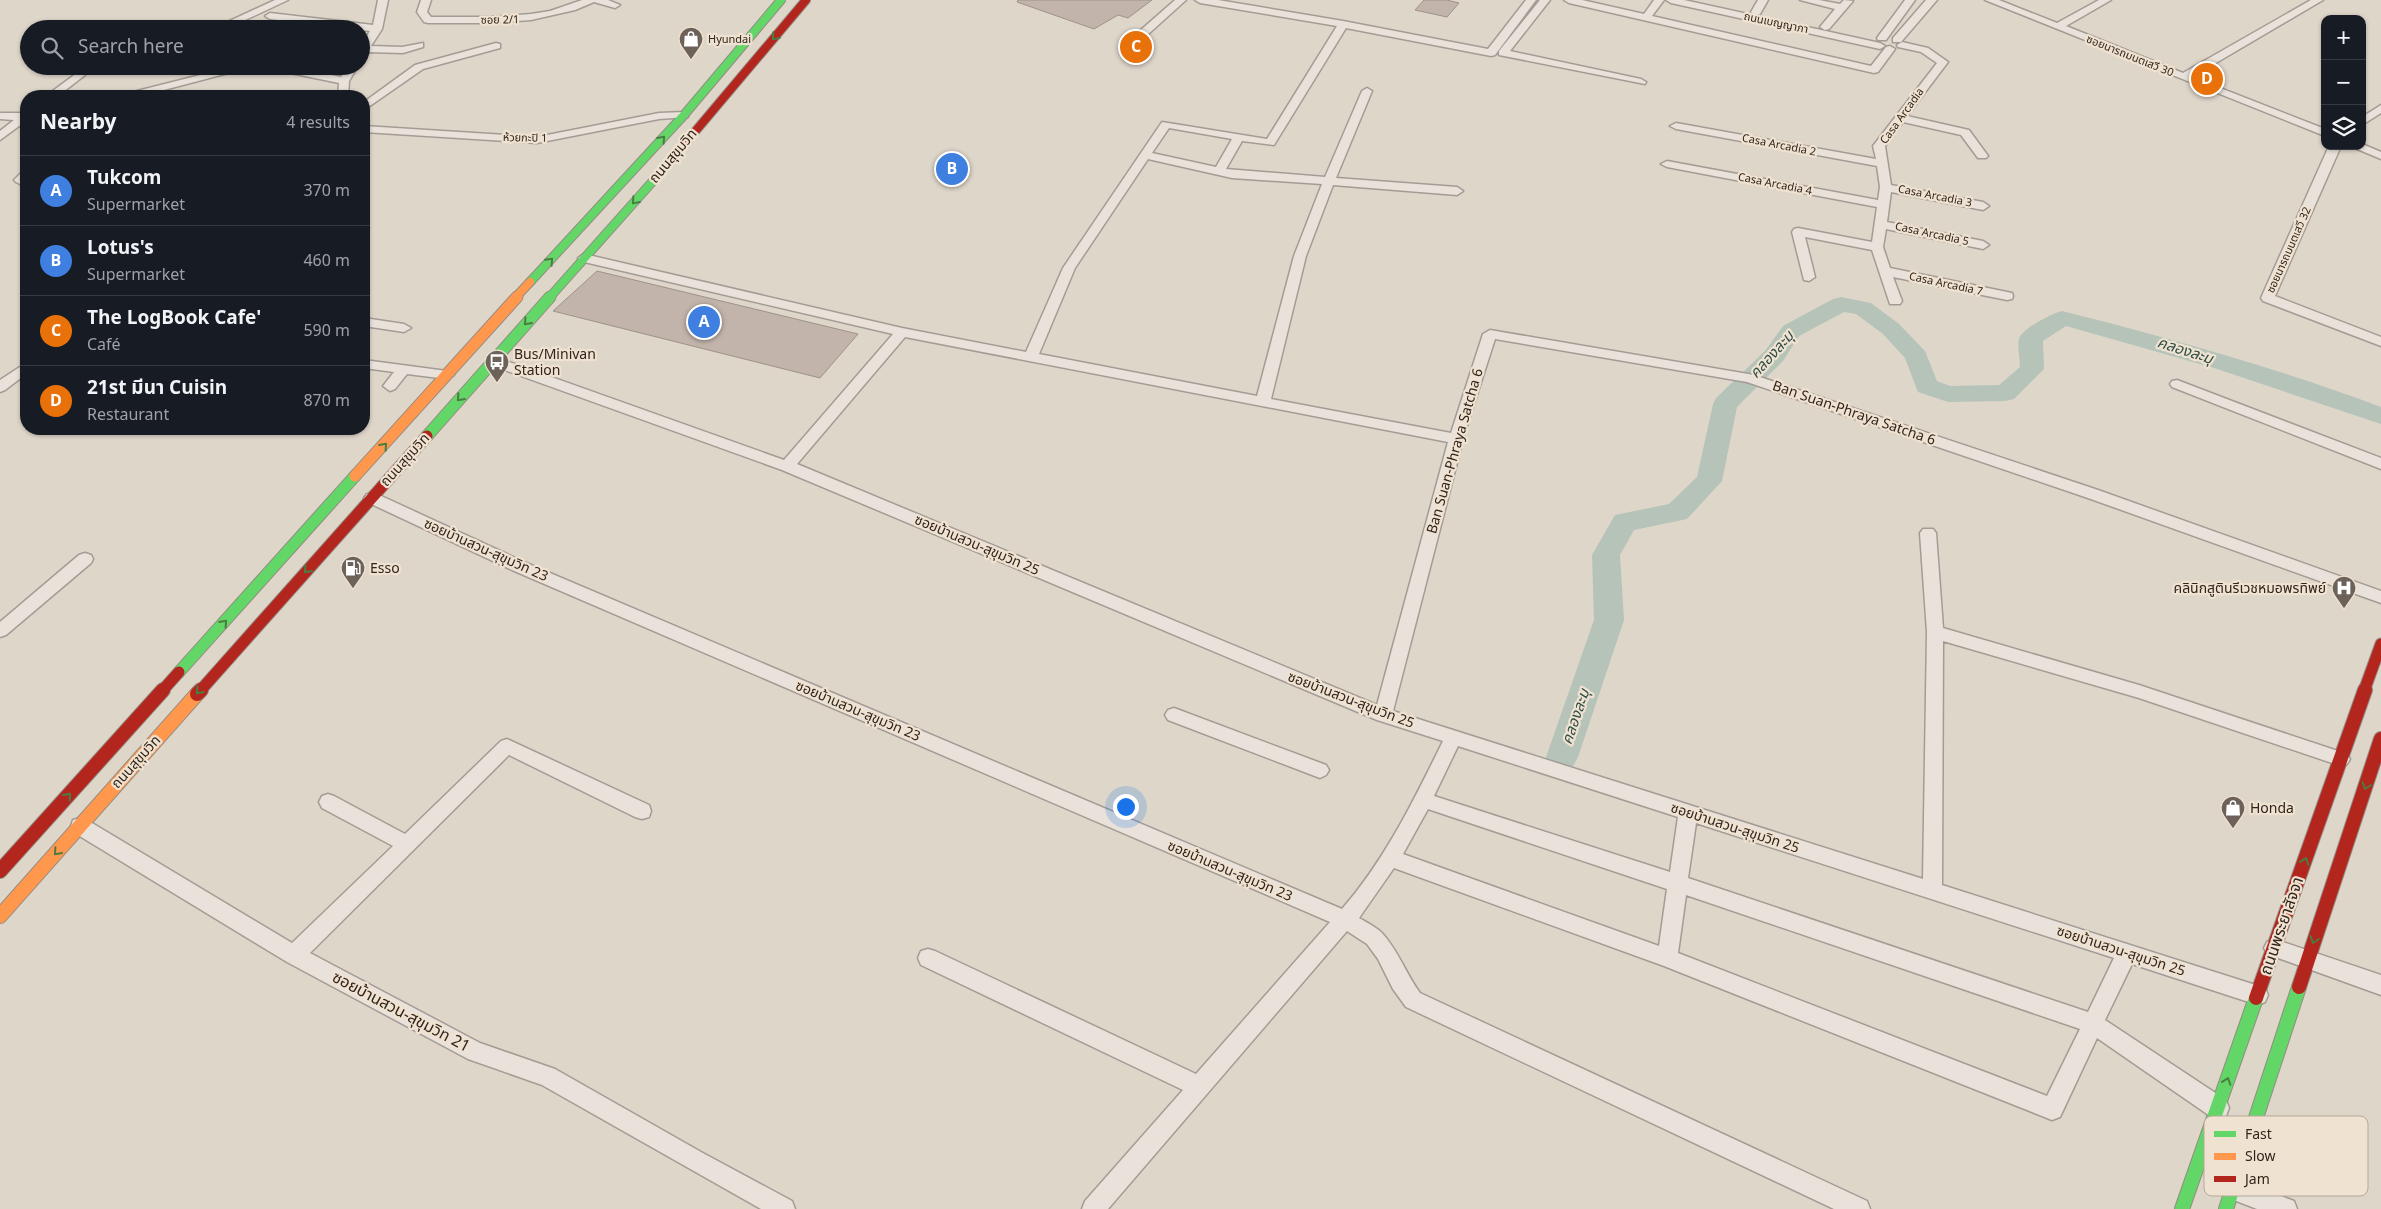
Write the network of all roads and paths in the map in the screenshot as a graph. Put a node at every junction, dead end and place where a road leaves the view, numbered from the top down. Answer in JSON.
{"nodes":[{"id":1,"x":283,"y":0,"type":"edge"},
{"id":2,"x":383,"y":0,"type":"edge"},
{"id":3,"x":426,"y":0,"type":"edge"},
{"id":4,"x":591,"y":0,"type":"edge"},
{"id":5,"x":597,"y":0,"type":"edge"},
{"id":6,"x":781,"y":0,"type":"edge"},
{"id":7,"x":806,"y":0,"type":"edge"},
{"id":8,"x":1181,"y":0,"type":"edge"},
{"id":9,"x":1200,"y":0,"type":"edge"},
{"id":10,"x":1531,"y":0,"type":"edge"},
{"id":11,"x":1545,"y":0,"type":"edge"},
{"id":12,"x":1569,"y":0,"type":"edge"},
{"id":13,"x":1659,"y":0,"type":"edge"},
{"id":14,"x":1671,"y":0,"type":"edge"},
{"id":15,"x":1700,"y":0,"type":"edge"},
{"id":16,"x":1763,"y":0,"type":"edge"},
{"id":17,"x":1805,"y":0,"type":"edge"},
{"id":18,"x":1932,"y":0,"type":"edge"},
{"id":19,"x":1990,"y":0,"type":"edge"},
{"id":20,"x":2106,"y":0,"type":"edge"},
{"id":21,"x":2318,"y":0,"type":"edge"},
{"id":22,"x":1908,"y":3,"type":"edge"},
{"id":23,"x":1845,"y":4,"type":"edge"},
{"id":24,"x":615,"y":5,"type":"dead end"},
{"id":25,"x":1712,"y":6,"type":"junction"},
{"id":26,"x":1921,"y":10,"type":"junction"},
{"id":27,"x":1756,"y":12,"type":"junction"},
{"id":28,"x":270,"y":16,"type":"dead end"},
{"id":29,"x":1646,"y":18,"type":"junction"},
{"id":30,"x":237,"y":20,"type":"edge"},
{"id":31,"x":303,"y":20,"type":"edge"},
{"id":32,"x":1343,"y":24,"type":"junction"},
{"id":33,"x":1726,"y":24,"type":"junction"},
{"id":34,"x":2057,"y":26,"type":"junction"},
{"id":35,"x":1825,"y":27,"type":"junction"},
{"id":36,"x":370,"y":28,"type":"edge"},
{"id":37,"x":377,"y":29,"type":"junction"},
{"id":38,"x":370,"y":40,"type":"edge"},
{"id":39,"x":1801,"y":41,"type":"junction"},
{"id":40,"x":1889,"y":44,"type":"junction"},
{"id":41,"x":419,"y":45,"type":"dead end"},
{"id":42,"x":1130,"y":45,"type":"dead end"},
{"id":43,"x":496,"y":46,"type":"dead end"},
{"id":44,"x":370,"y":52,"type":"edge"},
{"id":45,"x":78,"y":75,"type":"edge"},
{"id":46,"x":214,"y":75,"type":"edge"},
{"id":47,"x":315,"y":75,"type":"edge"},
{"id":48,"x":347,"y":75,"type":"edge"},
{"id":49,"x":2184,"y":77,"type":"junction"},
{"id":50,"x":344,"y":81,"type":"junction"},
{"id":51,"x":1641,"y":82,"type":"dead end"},
{"id":52,"x":59,"y":90,"type":"edge"},
{"id":53,"x":153,"y":90,"type":"edge"},
{"id":54,"x":343,"y":90,"type":"edge"},
{"id":55,"x":1367,"y":91,"type":"dead end"},
{"id":56,"x":370,"y":103,"type":"edge"},
{"id":57,"x":2380,"y":111,"type":"edge"},
{"id":58,"x":684,"y":115,"type":"junction"},
{"id":59,"x":0,"y":116,"type":"edge"},
{"id":60,"x":20,"y":117,"type":"edge"},
{"id":61,"x":1899,"y":118,"type":"junction"},
{"id":62,"x":2366,"y":120,"type":"edge"},
{"id":63,"x":20,"y":121,"type":"edge"},
{"id":64,"x":1676,"y":126,"type":"dead end"},
{"id":65,"x":370,"y":129,"type":"edge"},
{"id":66,"x":2321,"y":132,"type":"edge"},
{"id":67,"x":0,"y":136,"type":"edge"},
{"id":68,"x":1239,"y":137,"type":"junction"},
{"id":69,"x":2333,"y":150,"type":"edge"},
{"id":70,"x":2366,"y":150,"type":"edge"},
{"id":71,"x":1144,"y":155,"type":"junction"},
{"id":72,"x":1982,"y":156,"type":"dead end"},
{"id":73,"x":2381,"y":156,"type":"edge"},
{"id":74,"x":1667,"y":164,"type":"dead end"},
{"id":75,"x":1882,"y":164,"type":"junction"},
{"id":76,"x":1219,"y":171,"type":"junction"},
{"id":77,"x":1331,"y":181,"type":"junction"},
{"id":78,"x":1886,"y":187,"type":"junction"},
{"id":79,"x":1457,"y":191,"type":"dead end"},
{"id":80,"x":1884,"y":205,"type":"junction"},
{"id":81,"x":1984,"y":206,"type":"dead end"},
{"id":82,"x":1881,"y":224,"type":"junction"},
{"id":83,"x":1983,"y":245,"type":"dead end"},
{"id":84,"x":1877,"y":246,"type":"junction"},
{"id":85,"x":584,"y":258,"type":"junction"},
{"id":86,"x":1885,"y":271,"type":"junction"},
{"id":87,"x":1809,"y":277,"type":"dead end"},
{"id":88,"x":2007,"y":296,"type":"dead end"},
{"id":89,"x":1895,"y":301,"type":"dead end"},
{"id":90,"x":370,"y":323,"type":"edge"},
{"id":91,"x":404,"y":328,"type":"dead end"},
{"id":92,"x":902,"y":332,"type":"junction"},
{"id":93,"x":2381,"y":342,"type":"edge"},
{"id":94,"x":1031,"y":356,"type":"junction"},
{"id":95,"x":493,"y":361,"type":"junction"},
{"id":96,"x":370,"y":365,"type":"edge"},
{"id":97,"x":404,"y":370,"type":"junction"},
{"id":98,"x":20,"y":374,"type":"edge"},
{"id":99,"x":447,"y":375,"type":"junction"},
{"id":100,"x":2177,"y":384,"type":"dead end"},
{"id":101,"x":390,"y":386,"type":"dead end"},
{"id":102,"x":0,"y":387,"type":"edge"},
{"id":103,"x":1263,"y":401,"type":"junction"},
{"id":104,"x":1456,"y":438,"type":"junction"},
{"id":105,"x":2381,"y":464,"type":"edge"},
{"id":106,"x":787,"y":466,"type":"junction"},
{"id":107,"x":334,"y":502,"type":"junction"},
{"id":108,"x":367,"y":502,"type":"junction"},
{"id":109,"x":1928,"y":533,"type":"dead end"},
{"id":110,"x":85,"y":559,"type":"dead end"},
{"id":111,"x":2381,"y":597,"type":"edge"},
{"id":112,"x":0,"y":631,"type":"edge"},
{"id":113,"x":1935,"y":632,"type":"junction"},
{"id":114,"x":2381,"y":644,"type":"edge"},
{"id":115,"x":1174,"y":715,"type":"dead end"},
{"id":116,"x":1383,"y":715,"type":"junction"},
{"id":117,"x":1454,"y":737,"type":"junction"},
{"id":118,"x":2381,"y":740,"type":"edge"},
{"id":119,"x":2341,"y":759,"type":"junction"},
{"id":120,"x":1320,"y":770,"type":"dead end"},
{"id":121,"x":1423,"y":800,"type":"junction"},
{"id":122,"x":328,"y":802,"type":"dead end"},
{"id":123,"x":642,"y":811,"type":"dead end"},
{"id":124,"x":1688,"y":812,"type":"junction"},
{"id":125,"x":80,"y":826,"type":"junction"},
{"id":126,"x":408,"y":844,"type":"junction"},
{"id":127,"x":1390,"y":858,"type":"junction"},
{"id":128,"x":0,"y":871,"type":"edge"},
{"id":129,"x":1680,"y":884,"type":"junction"},
{"id":130,"x":1932,"y":891,"type":"junction"},
{"id":131,"x":0,"y":916,"type":"edge"},
{"id":132,"x":1346,"y":920,"type":"junction"},
{"id":133,"x":2274,"y":948,"type":"junction"},
{"id":134,"x":2127,"y":953,"type":"junction"},
{"id":135,"x":294,"y":955,"type":"junction"},
{"id":136,"x":928,"y":958,"type":"dead end"},
{"id":137,"x":1667,"y":958,"type":"junction"},
{"id":138,"x":2308,"y":960,"type":"junction"},
{"id":139,"x":2381,"y":985,"type":"edge"},
{"id":140,"x":2258,"y":995,"type":"junction"},
{"id":141,"x":2093,"y":1024,"type":"junction"},
{"id":142,"x":1200,"y":1087,"type":"junction"},
{"id":143,"x":2218,"y":1108,"type":"junction"},
{"id":144,"x":2215,"y":1116,"type":"edge"},
{"id":145,"x":2257,"y":1116,"type":"edge"},
{"id":146,"x":2204,"y":1147,"type":"edge"},
{"id":147,"x":2230,"y":1199,"type":"edge"},
{"id":148,"x":784,"y":1209,"type":"edge"},
{"id":149,"x":1093,"y":1209,"type":"edge"},
{"id":150,"x":1859,"y":1209,"type":"edge"},
{"id":151,"x":2182,"y":1209,"type":"edge"},
{"id":152,"x":2286,"y":1209,"type":"edge"}],
"edges":[{"from":1,"to":30,"type":"street"},
{"from":2,"to":37,"type":"street"},
{"from":3,"to":4,"type":"street","name":"ซอย 2/1"},
{"from":5,"to":24,"type":"street"},
{"from":6,"to":58,"type":"main road","name":"ถนนสุขุมวิท"},
{"from":7,"to":85,"type":"main road","name":"ถนนสุขุมวิท","one_way":true},
{"from":8,"to":42,"type":"street"},
{"from":9,"to":32,"type":"street"},
{"from":10,"to":32,"type":"street"},
{"from":11,"to":51,"type":"street"},
{"from":12,"to":29,"type":"street"},
{"from":13,"to":29,"type":"street"},
{"from":14,"to":25,"type":"street","name":"ถนนเบญญาภา"},
{"from":15,"to":25,"type":"street","name":"ถนนเบญญาภา"},
{"from":16,"to":27,"type":"street"},
{"from":17,"to":23,"type":"street"},
{"from":18,"to":26,"type":"street"},
{"from":19,"to":34,"type":"street","name":"ซอยนารถมนตเสวี 30"},
{"from":20,"to":34,"type":"street"},
{"from":21,"to":49,"type":"street"},
{"from":22,"to":26,"type":"street"},
{"from":22,"to":40,"type":"street"},
{"from":23,"to":35,"type":"street"},
{"from":25,"to":27,"type":"street","name":"ถนนเบญญาภา"},
{"from":25,"to":33,"type":"street","name":"ถนนเบญญาภา"},
{"from":26,"to":40,"type":"street"},
{"from":27,"to":35,"type":"street","name":"ถนนเบญญาภา"},
{"from":28,"to":31,"type":"street"},
{"from":29,"to":33,"type":"street"},
{"from":32,"to":68,"type":"street"},
{"from":33,"to":39,"type":"street"},
{"from":33,"to":39,"type":"street","name":"ถนนเบญญาภา"},
{"from":34,"to":49,"type":"street","name":"ซอยนารถมนตเสวี 30"},
{"from":35,"to":40,"type":"street","name":"ถนนเบญญาภา"},
{"from":36,"to":37,"type":"street"},
{"from":37,"to":38,"type":"street"},
{"from":39,"to":40,"type":"street","name":"ถนนเบญญาภา"},
{"from":39,"to":40,"type":"street"},
{"from":40,"to":61,"type":"street","name":"Casa Arcadia"},
{"from":41,"to":44,"type":"street"},
{"from":43,"to":56,"type":"street"},
{"from":45,"to":52,"type":"street"},
{"from":46,"to":53,"type":"street"},
{"from":47,"to":50,"type":"street"},
{"from":48,"to":50,"type":"street"},
{"from":49,"to":66,"type":"street","name":"ซอยนารถมนตเสวี 30"},
{"from":50,"to":54,"type":"street"},
{"from":55,"to":77,"type":"street"},
{"from":57,"to":62,"type":"street"},
{"from":58,"to":65,"type":"street","name":"ห้วยกะปิ 1"},
{"from":99,"to":58,"type":"main road","name":"ถนนสุขุมวิท","one_way":true},
{"from":59,"to":60,"type":"street"},
{"from":61,"to":72,"type":"street"},
{"from":61,"to":75,"type":"street","name":"Casa Arcadia"},
{"from":63,"to":67,"type":"street"},
{"from":64,"to":75,"type":"street","name":"Casa Arcadia 2"},
{"from":68,"to":71,"type":"street"},
{"from":68,"to":76,"type":"street"},
{"from":69,"to":93,"type":"street","name":"ซอยนารถมนตเสวี 32"},
{"from":70,"to":73,"type":"street"},
{"from":71,"to":76,"type":"street"},
{"from":71,"to":94,"type":"street"},
{"from":74,"to":80,"type":"street","name":"Casa Arcadia 4"},
{"from":75,"to":78,"type":"street","name":"Casa Arcadia"},
{"from":76,"to":77,"type":"street"},
{"from":77,"to":79,"type":"street"},
{"from":77,"to":103,"type":"street"},
{"from":78,"to":80,"type":"street","name":"Casa Arcadia"},
{"from":78,"to":81,"type":"street","name":"Casa Arcadia 3"},
{"from":80,"to":82,"type":"street","name":"Casa Arcadia"},
{"from":82,"to":83,"type":"street","name":"Casa Arcadia 5"},
{"from":82,"to":84,"type":"street","name":"Casa Arcadia"},
{"from":84,"to":86,"type":"street","name":"Casa Arcadia"},
{"from":84,"to":87,"type":"street"},
{"from":85,"to":92,"type":"street"},
{"from":85,"to":95,"type":"main road","name":"ถนนสุขุมวิท","one_way":true},
{"from":86,"to":88,"type":"street","name":"Casa Arcadia 7"},
{"from":86,"to":89,"type":"street","name":"Casa Arcadia"},
{"from":90,"to":91,"type":"street"},
{"from":92,"to":94,"type":"street"},
{"from":92,"to":106,"type":"street"},
{"from":94,"to":103,"type":"street"},
{"from":95,"to":106,"type":"street","name":"ซอยบ้านสวน-สุขุมวิท 25"},
{"from":95,"to":108,"type":"main road","name":"ถนนสุขุมวิท","one_way":true},
{"from":96,"to":97,"type":"street"},
{"from":97,"to":99,"type":"street"},
{"from":97,"to":101,"type":"street"},
{"from":98,"to":102,"type":"street"},
{"from":107,"to":99,"type":"main road","name":"ถนนสุขุมวิท","one_way":true},
{"from":100,"to":105,"type":"street"},
{"from":103,"to":104,"type":"street"},
{"from":104,"to":111,"type":"street","name":"Ban Suan-Phraya Satcha 6"},
{"from":104,"to":116,"type":"street","name":"Ban Suan-Phraya Satcha 6"},
{"from":106,"to":116,"type":"street","name":"ซอยบ้านสวน-สุขุมวิท 25"},
{"from":107,"to":108,"type":"main road"},
{"from":128,"to":107,"type":"main road","name":"ถนนสุขุมวิท","one_way":true},
{"from":108,"to":125,"type":"main road","name":"ถนนสุขุมวิท","one_way":true},
{"from":108,"to":132,"type":"street","name":"ซอยบ้านสวน-สุขุมวิท 23"},
{"from":109,"to":113,"type":"street"},
{"from":110,"to":112,"type":"street"},
{"from":113,"to":119,"type":"street"},
{"from":113,"to":130,"type":"street"},
{"from":114,"to":119,"type":"main road","name":"ถนนพระยาสัจจา"},
{"from":115,"to":120,"type":"street"},
{"from":116,"to":117,"type":"street","name":"ซอยบ้านสวน-สุขุมวิท 25"},
{"from":117,"to":121,"type":"street"},
{"from":117,"to":124,"type":"street","name":"ซอยบ้านสวน-สุขุมวิท 25"},
{"from":118,"to":138,"type":"main road","one_way":true},
{"from":133,"to":119,"type":"main road","name":"ถนนพระยาสัจจา","one_way":true},
{"from":121,"to":127,"type":"street"},
{"from":121,"to":129,"type":"street"},
{"from":122,"to":126,"type":"street"},
{"from":123,"to":126,"type":"street"},
{"from":124,"to":129,"type":"street"},
{"from":124,"to":130,"type":"street","name":"ซอยบ้านสวน-สุขุมวิท 25"},
{"from":125,"to":131,"type":"main road","name":"ถนนสุขุมวิท","one_way":true},
{"from":125,"to":135,"type":"street","name":"ซอยบ้านสวน-สุขุมวิท 21"},
{"from":126,"to":135,"type":"street"},
{"from":127,"to":132,"type":"street"},
{"from":127,"to":137,"type":"street"},
{"from":129,"to":137,"type":"street"},
{"from":129,"to":141,"type":"street"},
{"from":130,"to":134,"type":"street","name":"ซอยบ้านสวน-สุขุมวิท 25"},
{"from":132,"to":142,"type":"street"},
{"from":132,"to":150,"type":"street","name":"ซอยบ้านสวน-สุขุมวิท 23"},
{"from":133,"to":138,"type":"street"},
{"from":133,"to":140,"type":"main road","name":"ถนนพระยาสัจจา"},
{"from":134,"to":140,"type":"street","name":"ซอยบ้านสวน-สุขุมวิท 25"},
{"from":134,"to":141,"type":"street"},
{"from":135,"to":148,"type":"street","name":"ซอยบ้านสวน-สุขุมวิท 21"},
{"from":136,"to":142,"type":"street"},
{"from":137,"to":141,"type":"street"},
{"from":138,"to":139,"type":"street"},
{"from":138,"to":145,"type":"main road"},
{"from":143,"to":140,"type":"main road","name":"ถนนพระยาสัจจา","one_way":true},
{"from":141,"to":143,"type":"street"},
{"from":142,"to":149,"type":"street"},
{"from":143,"to":144,"type":"main road","name":"ถนนพระยาสัจจา"},
{"from":146,"to":151,"type":"main road","name":"ถนนพระยาสัจจา"},
{"from":147,"to":152,"type":"street"}]}
